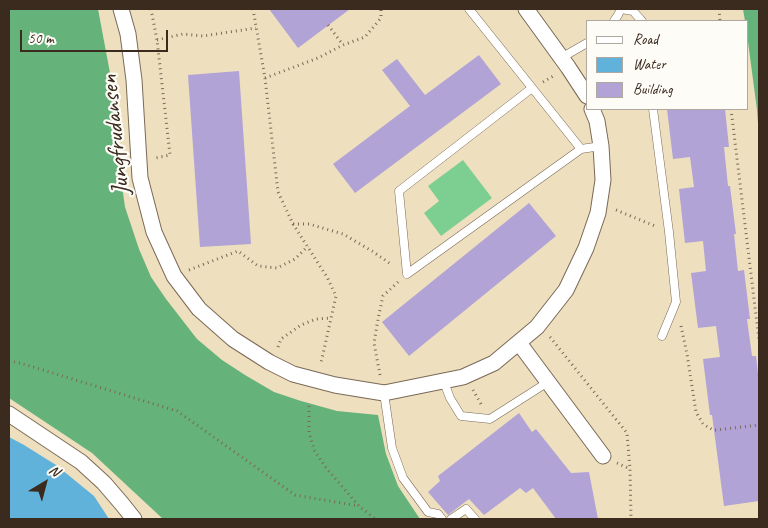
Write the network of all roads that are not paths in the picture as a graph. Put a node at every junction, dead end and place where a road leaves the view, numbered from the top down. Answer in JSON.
{"nodes":[{"id":1,"x":122,"y":9,"type":"edge"},
{"id":2,"x":469,"y":9,"type":"edge"},
{"id":3,"x":526,"y":9,"type":"edge"},
{"id":4,"x":621,"y":9,"type":"edge"},
{"id":5,"x":615,"y":20,"type":"edge"},
{"id":6,"x":642,"y":20,"type":"edge"},
{"id":7,"x":586,"y":44,"type":"edge"},
{"id":8,"x":561,"y":58,"type":"junction"},
{"id":9,"x":532,"y":88,"type":"junction"},
{"id":10,"x":586,"y":94,"type":"edge"},
{"id":11,"x":592,"y":110,"type":"edge"},
{"id":12,"x":653,"y":110,"type":"edge"},
{"id":13,"x":601,"y":146,"type":"junction"},
{"id":14,"x":580,"y":149,"type":"junction"},
{"id":15,"x":662,"y":336,"type":"dead end"},
{"id":16,"x":519,"y":343,"type":"junction"},
{"id":17,"x":444,"y":382,"type":"junction"},
{"id":18,"x":548,"y":382,"type":"junction"},
{"id":19,"x":384,"y":393,"type":"junction"},
{"id":20,"x":9,"y":414,"type":"edge"},
{"id":21,"x":603,"y":456,"type":"road end"},
{"id":22,"x":134,"y":519,"type":"edge"},
{"id":23,"x":442,"y":519,"type":"edge"},
{"id":24,"x":451,"y":519,"type":"edge"},
{"id":25,"x":474,"y":519,"type":"edge"}],
"edges":[{"from":1,"to":19,"type":"street","name":"Jungfrudansen"},
{"from":2,"to":9,"type":"lane"},
{"from":3,"to":8,"type":"street"},
{"from":4,"to":5,"type":"lane"},
{"from":4,"to":6,"type":"lane"},
{"from":7,"to":8,"type":"lane"},
{"from":8,"to":10,"type":"street"},
{"from":9,"to":14,"type":"lane"},
{"from":9,"to":14,"type":"lane"},
{"from":11,"to":13,"type":"street","name":"Jungfrudansen"},
{"from":12,"to":15,"type":"lane"},
{"from":13,"to":14,"type":"lane"},
{"from":13,"to":16,"type":"street","name":"Jungfrudansen"},
{"from":16,"to":17,"type":"street","name":"Jungfrudansen"},
{"from":16,"to":18,"type":"street"},
{"from":17,"to":18,"type":"lane"},
{"from":17,"to":19,"type":"street","name":"Jungfrudansen"},
{"from":18,"to":21,"type":"street"},
{"from":19,"to":23,"type":"lane"},
{"from":20,"to":22,"type":"street"},
{"from":24,"to":25,"type":"lane"}]}
